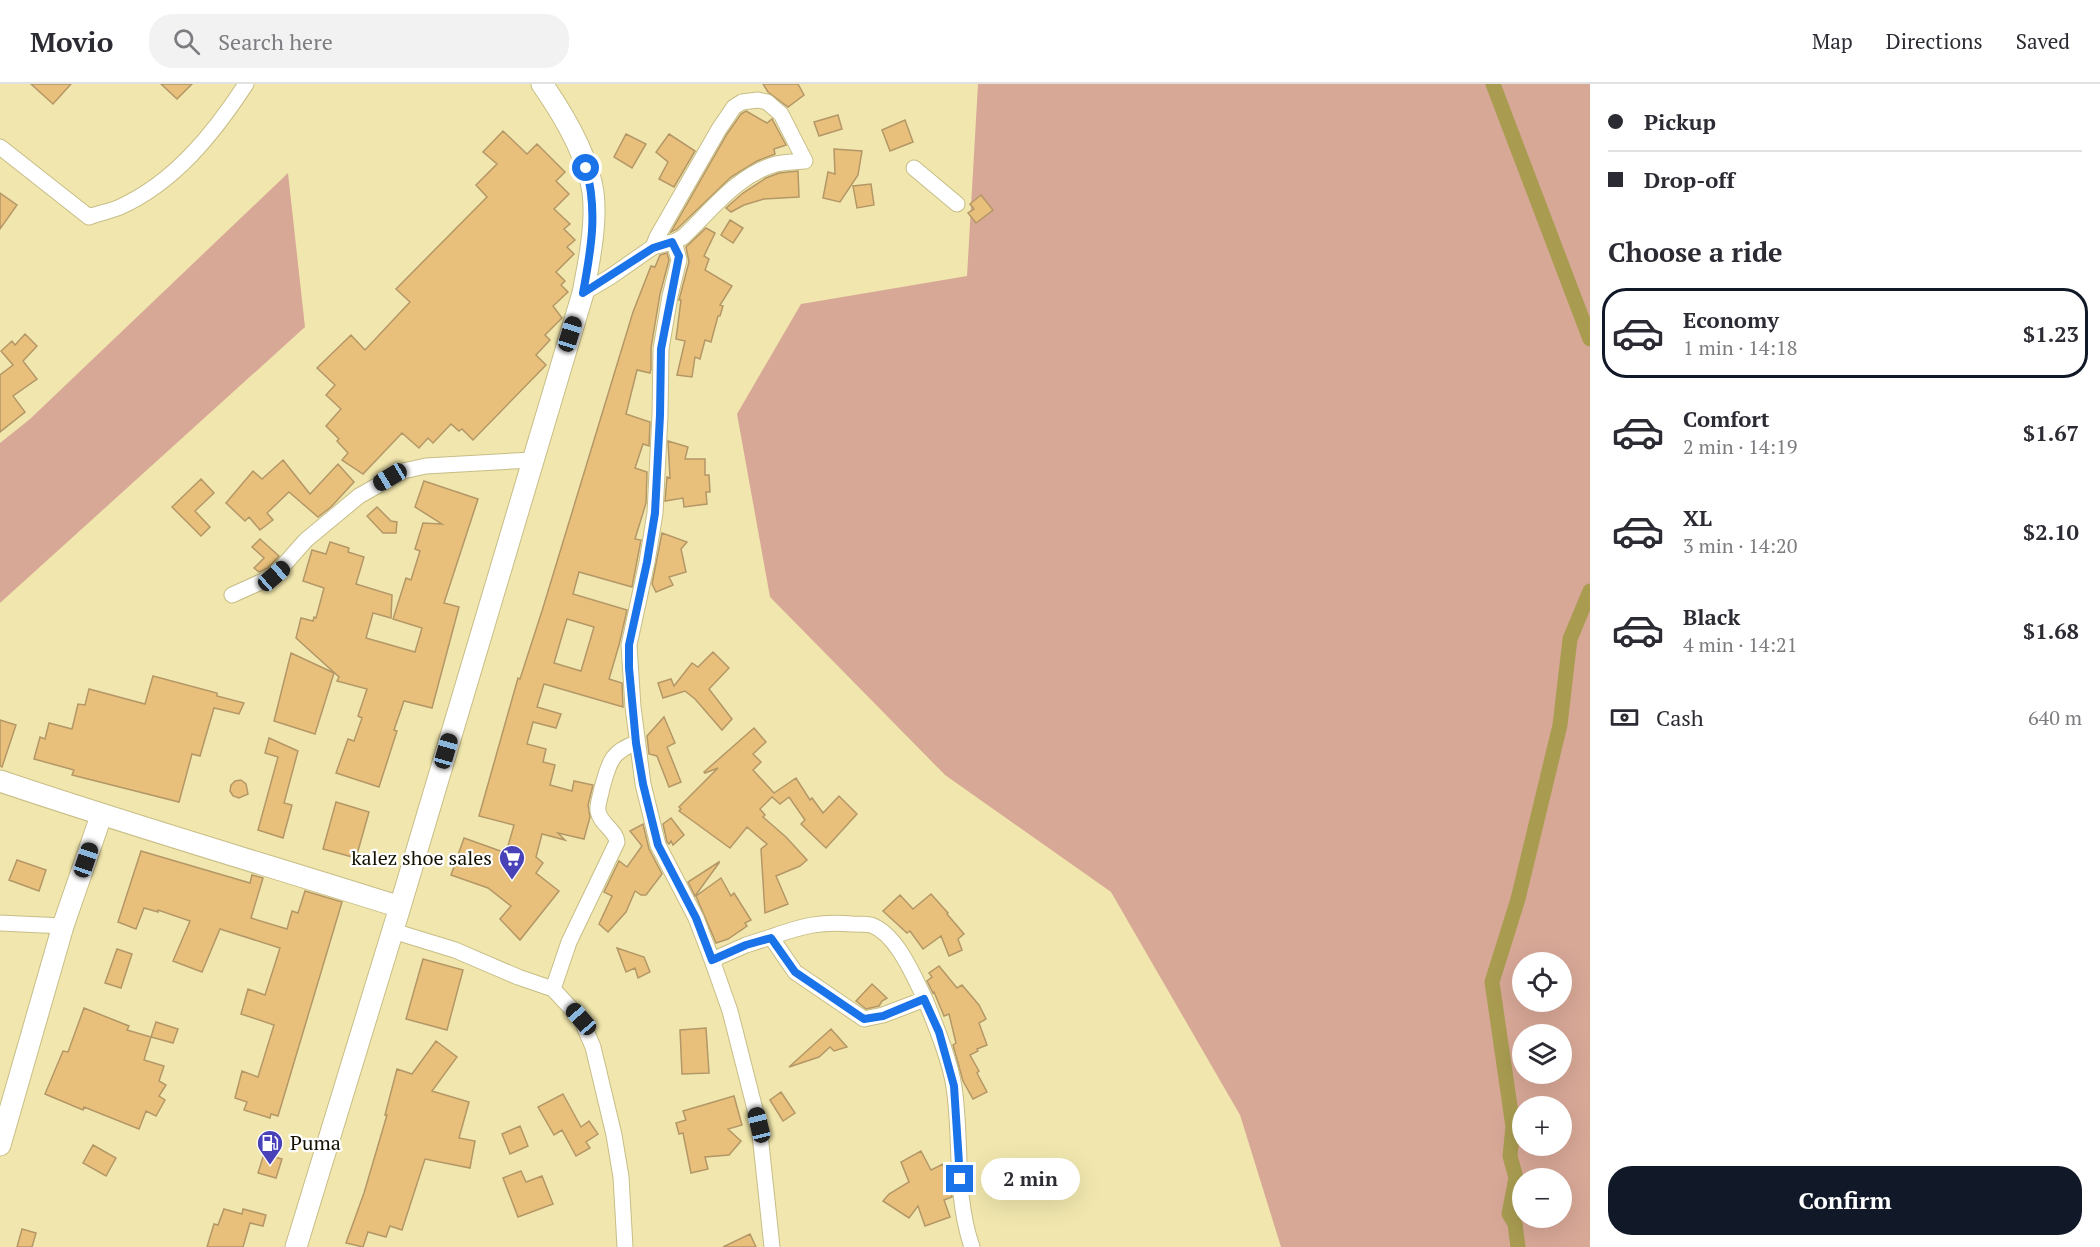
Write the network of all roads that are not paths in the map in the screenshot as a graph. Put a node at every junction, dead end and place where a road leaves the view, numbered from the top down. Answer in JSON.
{"nodes":[{"id":1,"x":246,"y":84,"type":"edge"},
{"id":2,"x":542,"y":84,"type":"edge"},
{"id":3,"x":0,"y":147,"type":"edge"},
{"id":4,"x":914,"y":168,"type":"dead end"},
{"id":5,"x":957,"y":204,"type":"dead end"},
{"id":6,"x":672,"y":242,"type":"junction"},
{"id":7,"x":653,"y":248,"type":"junction"},
{"id":8,"x":583,"y":293,"type":"junction"},
{"id":9,"x":532,"y":460,"type":"junction"},
{"id":10,"x":232,"y":595,"type":"dead end"},
{"id":11,"x":636,"y":743,"type":"junction"},
{"id":12,"x":0,"y":781,"type":"edge"},
{"id":13,"x":101,"y":816,"type":"junction"},
{"id":14,"x":400,"y":907,"type":"junction"},
{"id":15,"x":0,"y":923,"type":"edge"},
{"id":16,"x":63,"y":926,"type":"junction"},
{"id":17,"x":393,"y":931,"type":"junction"},
{"id":18,"x":771,"y":938,"type":"junction"},
{"id":19,"x":712,"y":960,"type":"junction"},
{"id":20,"x":553,"y":989,"type":"junction"},
{"id":21,"x":924,"y":999,"type":"junction"},
{"id":22,"x":2,"y":1135,"type":"edge"},
{"id":23,"x":296,"y":1247,"type":"edge"},
{"id":24,"x":626,"y":1247,"type":"edge"},
{"id":25,"x":772,"y":1247,"type":"edge"},
{"id":26,"x":972,"y":1247,"type":"edge"}],
"edges":[{"from":1,"to":3,"type":"street"},
{"from":2,"to":8,"type":"main road"},
{"from":4,"to":5,"type":"street"},
{"from":6,"to":7,"type":"street"},
{"from":6,"to":7,"type":"street"},
{"from":6,"to":11,"type":"street"},
{"from":7,"to":8,"type":"street"},
{"from":8,"to":9,"type":"main road"},
{"from":9,"to":10,"type":"street"},
{"from":9,"to":14,"type":"main road"},
{"from":11,"to":19,"type":"street"},
{"from":11,"to":20,"type":"street"},
{"from":12,"to":13,"type":"main road"},
{"from":13,"to":14,"type":"main road"},
{"from":13,"to":16,"type":"main road"},
{"from":14,"to":17,"type":"main road"},
{"from":15,"to":16,"type":"street"},
{"from":16,"to":22,"type":"main road"},
{"from":17,"to":20,"type":"street"},
{"from":17,"to":23,"type":"main road"},
{"from":18,"to":19,"type":"street"},
{"from":18,"to":21,"type":"street"},
{"from":18,"to":21,"type":"street"},
{"from":19,"to":25,"type":"street"},
{"from":20,"to":24,"type":"street"},
{"from":21,"to":26,"type":"street"}]}
